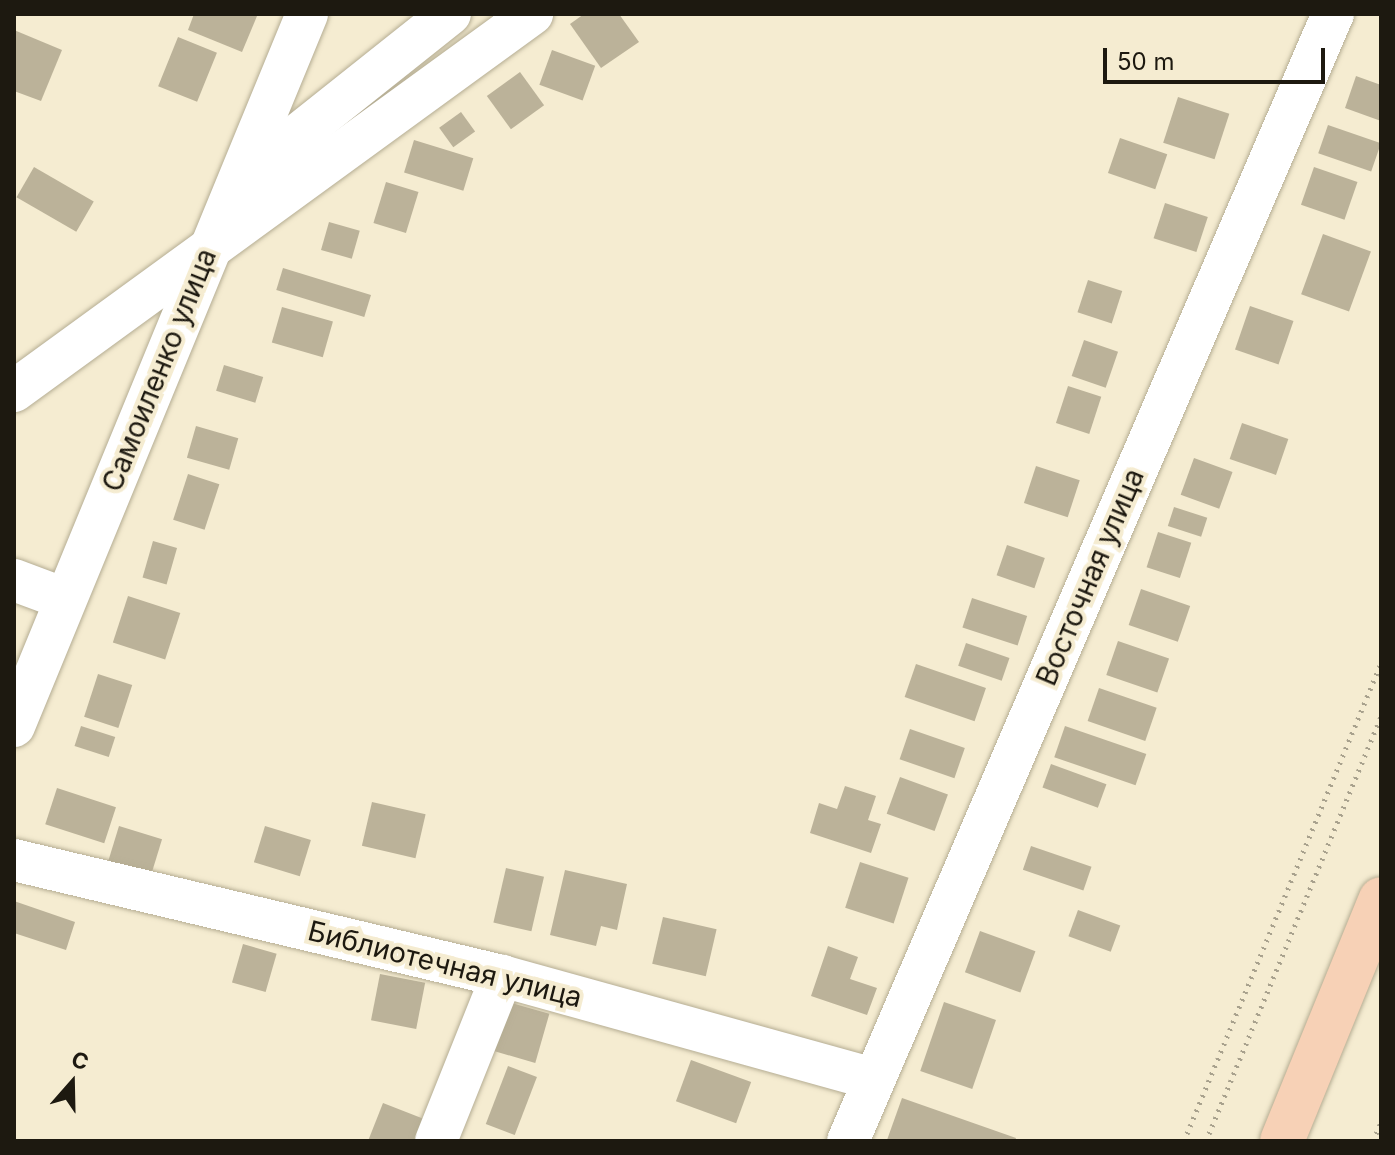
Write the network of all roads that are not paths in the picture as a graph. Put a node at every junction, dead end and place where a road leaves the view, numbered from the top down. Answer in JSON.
{"nodes":[{"id":1,"x":307,"y":14,"type":"edge"},
{"id":2,"x":450,"y":14,"type":"edge"},
{"id":3,"x":532,"y":14,"type":"edge"},
{"id":4,"x":1333,"y":14,"type":"edge"},
{"id":5,"x":236,"y":185,"type":"junction"},
{"id":6,"x":210,"y":247,"type":"junction"},
{"id":7,"x":14,"y":391,"type":"edge"},
{"id":8,"x":14,"y":580,"type":"edge"},
{"id":9,"x":65,"y":599,"type":"junction"},
{"id":10,"x":14,"y":726,"type":"edge"},
{"id":11,"x":14,"y":860,"type":"edge"},
{"id":12,"x":1381,"y":899,"type":"edge"},
{"id":13,"x":502,"y":976,"type":"junction"},
{"id":14,"x":873,"y":1079,"type":"junction"},
{"id":15,"x":436,"y":1141,"type":"edge"},
{"id":16,"x":848,"y":1141,"type":"edge"},
{"id":17,"x":1282,"y":1141,"type":"edge"}],
"edges":[{"from":1,"to":5,"type":"street","name":"Самоиленко улица"},
{"from":2,"to":5,"type":"street"},
{"from":3,"to":6,"type":"street"},
{"from":4,"to":14,"type":"street","name":"Восточная улица"},
{"from":5,"to":6,"type":"street","name":"Самоиленко улица"},
{"from":6,"to":7,"type":"street"},
{"from":6,"to":9,"type":"street","name":"Самоиленко улица"},
{"from":8,"to":9,"type":"street"},
{"from":9,"to":10,"type":"street","name":"Самоиленко улица"},
{"from":11,"to":13,"type":"street","name":"Библиотечная улица"},
{"from":12,"to":17,"type":"main road"},
{"from":13,"to":14,"type":"street","name":"Библиотечная улица"},
{"from":13,"to":15,"type":"street"},
{"from":14,"to":16,"type":"street","name":"Восточная улица"}]}
